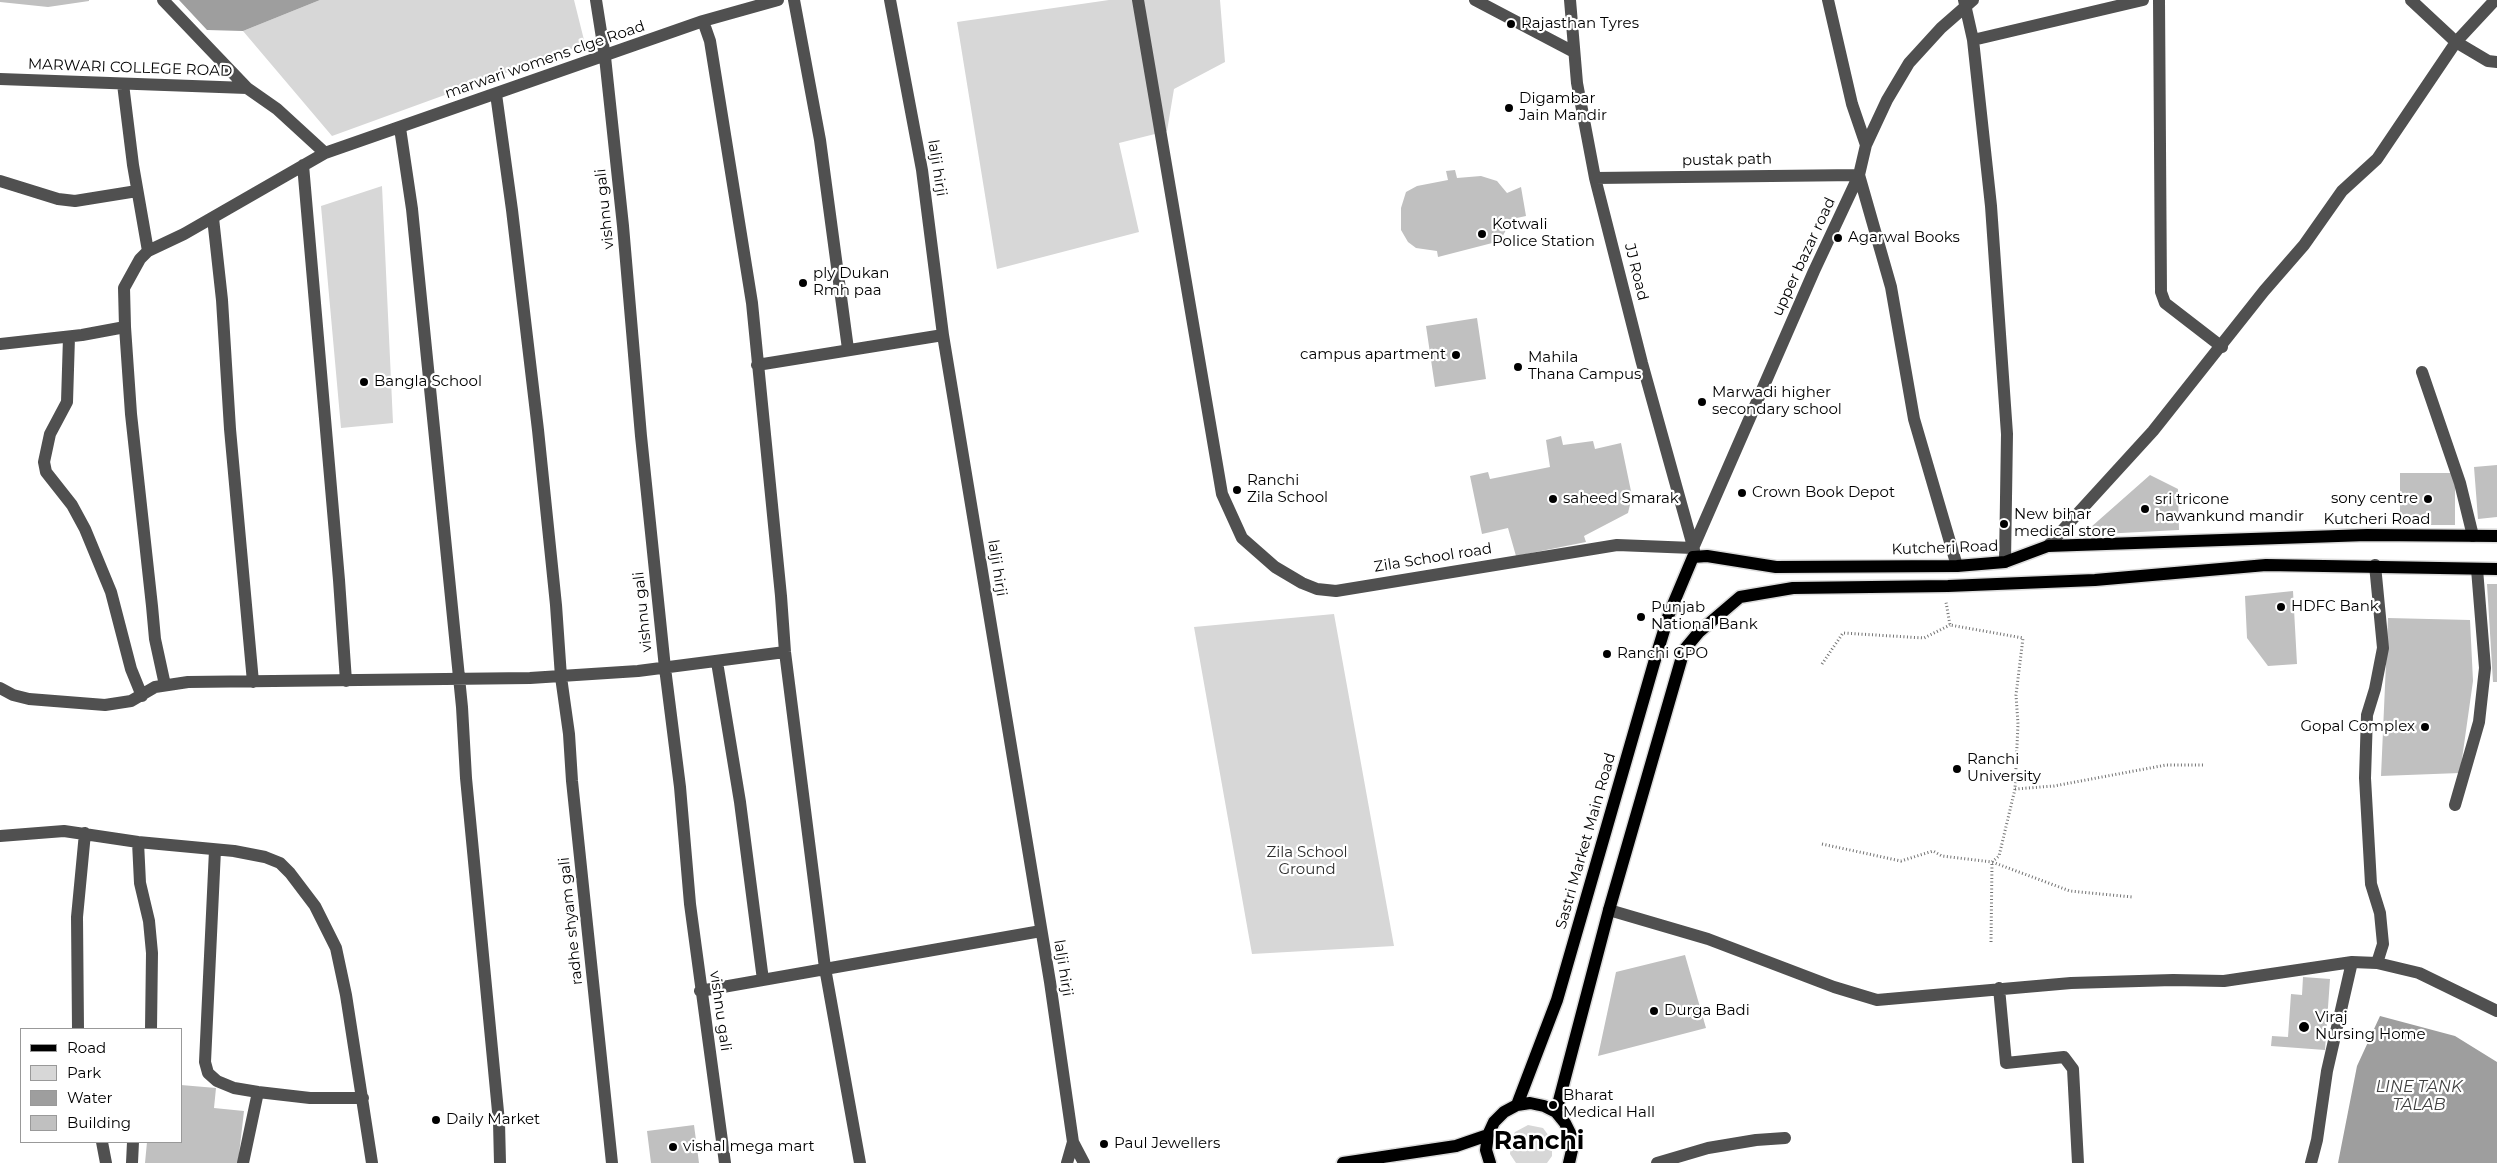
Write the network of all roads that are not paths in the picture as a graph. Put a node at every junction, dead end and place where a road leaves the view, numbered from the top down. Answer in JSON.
{"nodes":[{"id":1,"x":163,"y":0,"type":"edge"},
{"id":2,"x":596,"y":0,"type":"edge"},
{"id":3,"x":775,"y":0,"type":"edge"},
{"id":4,"x":794,"y":0,"type":"edge"},
{"id":5,"x":890,"y":0,"type":"edge"},
{"id":6,"x":1138,"y":0,"type":"edge"},
{"id":7,"x":1475,"y":0,"type":"edge"},
{"id":8,"x":1570,"y":0,"type":"edge"},
{"id":9,"x":1828,"y":0,"type":"edge"},
{"id":10,"x":2143,"y":0,"type":"edge"},
{"id":11,"x":2159,"y":0,"type":"edge"},
{"id":12,"x":2411,"y":0,"type":"edge"},
{"id":13,"x":2495,"y":0,"type":"edge"},
{"id":14,"x":1967,"y":2,"type":"edge"},
{"id":15,"x":703,"y":21,"type":"junction"},
{"id":16,"x":1973,"y":40,"type":"junction"},
{"id":17,"x":2456,"y":42,"type":"junction"},
{"id":18,"x":1572,"y":51,"type":"junction"},
{"id":19,"x":605,"y":57,"type":"junction"},
{"id":20,"x":2497,"y":62,"type":"edge"},
{"id":21,"x":0,"y":79,"type":"edge"},
{"id":22,"x":123,"y":84,"type":"junction"},
{"id":23,"x":247,"y":88,"type":"junction"},
{"id":24,"x":496,"y":94,"type":"junction"},
{"id":25,"x":400,"y":128,"type":"junction"},
{"id":26,"x":1866,"y":145,"type":"junction"},
{"id":27,"x":325,"y":153,"type":"junction"},
{"id":28,"x":302,"y":165,"type":"junction"},
{"id":29,"x":1859,"y":175,"type":"junction"},
{"id":30,"x":1595,"y":178,"type":"junction"},
{"id":31,"x":0,"y":181,"type":"edge"},
{"id":32,"x":137,"y":190,"type":"junction"},
{"id":33,"x":213,"y":218,"type":"junction"},
{"id":34,"x":148,"y":251,"type":"junction"},
{"id":35,"x":125,"y":327,"type":"junction"},
{"id":36,"x":943,"y":335,"type":"junction"},
{"id":37,"x":69,"y":337,"type":"junction"},
{"id":38,"x":0,"y":344,"type":"edge"},
{"id":39,"x":2222,"y":347,"type":"junction"},
{"id":40,"x":848,"y":349,"type":"junction"},
{"id":41,"x":757,"y":364,"type":"junction"},
{"id":42,"x":2422,"y":372,"type":"dead end"},
{"id":43,"x":2473,"y":536,"type":"junction"},
{"id":44,"x":2497,"y":536,"type":"edge"},
{"id":45,"x":2048,"y":546,"type":"junction"},
{"id":46,"x":1695,"y":552,"type":"junction"},
{"id":47,"x":2005,"y":562,"type":"junction"},
{"id":48,"x":2375,"y":565,"type":"junction"},
{"id":49,"x":1957,"y":566,"type":"junction"},
{"id":50,"x":2497,"y":569,"type":"edge"},
{"id":51,"x":2478,"y":570,"type":"junction"},
{"id":52,"x":785,"y":652,"type":"junction"},
{"id":53,"x":717,"y":662,"type":"junction"},
{"id":54,"x":665,"y":668,"type":"junction"},
{"id":55,"x":561,"y":677,"type":"junction"},
{"id":56,"x":458,"y":678,"type":"junction"},
{"id":57,"x":346,"y":681,"type":"junction"},
{"id":58,"x":252,"y":682,"type":"junction"},
{"id":59,"x":165,"y":685,"type":"junction"},
{"id":60,"x":0,"y":688,"type":"edge"},
{"id":61,"x":142,"y":696,"type":"junction"},
{"id":62,"x":2455,"y":805,"type":"dead end"},
{"id":63,"x":85,"y":833,"type":"junction"},
{"id":64,"x":0,"y":836,"type":"edge"},
{"id":65,"x":138,"y":842,"type":"junction"},
{"id":66,"x":215,"y":850,"type":"junction"},
{"id":67,"x":1609,"y":910,"type":"junction"},
{"id":68,"x":1041,"y":931,"type":"junction"},
{"id":69,"x":2352,"y":962,"type":"junction"},
{"id":70,"x":2377,"y":963,"type":"junction"},
{"id":71,"x":825,"y":968,"type":"junction"},
{"id":72,"x":763,"y":980,"type":"junction"},
{"id":73,"x":1999,"y":988,"type":"junction"},
{"id":74,"x":700,"y":991,"type":"junction"},
{"id":75,"x":2497,"y":1011,"type":"edge"},
{"id":76,"x":78,"y":1028,"type":"edge"},
{"id":77,"x":150,"y":1028,"type":"edge"},
{"id":78,"x":258,"y":1092,"type":"junction"},
{"id":79,"x":363,"y":1098,"type":"junction"},
{"id":80,"x":1516,"y":1105,"type":"junction"},
{"id":81,"x":1556,"y":1112,"type":"junction"},
{"id":82,"x":1488,"y":1135,"type":"junction"},
{"id":83,"x":1785,"y":1138,"type":"dead end"},
{"id":84,"x":1073,"y":1142,"type":"junction"},
{"id":85,"x":102,"y":1143,"type":"edge"},
{"id":86,"x":133,"y":1143,"type":"edge"},
{"id":87,"x":106,"y":1163,"type":"edge"},
{"id":88,"x":132,"y":1163,"type":"edge"},
{"id":89,"x":243,"y":1163,"type":"edge"},
{"id":90,"x":372,"y":1163,"type":"edge"},
{"id":91,"x":500,"y":1163,"type":"edge"},
{"id":92,"x":612,"y":1163,"type":"edge"},
{"id":93,"x":725,"y":1163,"type":"edge"},
{"id":94,"x":860,"y":1163,"type":"edge"},
{"id":95,"x":1067,"y":1163,"type":"edge"},
{"id":96,"x":1084,"y":1163,"type":"edge"},
{"id":97,"x":1343,"y":1163,"type":"edge"},
{"id":98,"x":1490,"y":1163,"type":"edge"},
{"id":99,"x":1569,"y":1163,"type":"edge"},
{"id":100,"x":1657,"y":1163,"type":"edge"},
{"id":101,"x":2078,"y":1163,"type":"edge"},
{"id":102,"x":2311,"y":1163,"type":"edge"}],
"edges":[{"from":1,"to":23,"type":"street"},
{"from":2,"to":19,"type":"street","name":"vishnu gali"},
{"from":3,"to":15,"type":"street","name":"marwari womens clge Road"},
{"from":4,"to":40,"type":"street"},
{"from":5,"to":36,"type":"street","name":"lalji hirji"},
{"from":6,"to":46,"type":"street","name":"Zila School road"},
{"from":7,"to":18,"type":"street"},
{"from":8,"to":18,"type":"street","name":"JJ Road"},
{"from":9,"to":26,"type":"street"},
{"from":10,"to":16,"type":"street"},
{"from":11,"to":39,"type":"street"},
{"from":12,"to":17,"type":"street"},
{"from":13,"to":17,"type":"street"},
{"from":14,"to":16,"type":"street"},
{"from":14,"to":26,"type":"street","name":"upper bazar road"},
{"from":15,"to":19,"type":"street","name":"marwari womens clge Road"},
{"from":15,"to":41,"type":"street"},
{"from":16,"to":47,"type":"street"},
{"from":17,"to":20,"type":"street"},
{"from":17,"to":39,"type":"street"},
{"from":18,"to":30,"type":"street","name":"JJ Road"},
{"from":19,"to":24,"type":"street","name":"marwari womens clge Road"},
{"from":19,"to":54,"type":"street","name":"vishnu gali"},
{"from":21,"to":22,"type":"street","name":"MARWARI COLLEGE ROAD"},
{"from":22,"to":23,"type":"street","name":"MARWARI COLLEGE ROAD"},
{"from":22,"to":32,"type":"street"},
{"from":23,"to":27,"type":"street","name":"MARWARI COLLEGE ROAD"},
{"from":24,"to":25,"type":"street","name":"marwari womens clge Road"},
{"from":24,"to":55,"type":"street","name":"radhe shyam gali"},
{"from":25,"to":27,"type":"street","name":"marwari womens clge Road"},
{"from":25,"to":56,"type":"street"},
{"from":26,"to":29,"type":"street","name":"upper bazar road"},
{"from":27,"to":28,"type":"street","name":"marwari womens clge Road"},
{"from":28,"to":33,"type":"street","name":"marwari womens clge Road"},
{"from":28,"to":57,"type":"street"},
{"from":29,"to":30,"type":"street","name":"pustak path"},
{"from":29,"to":46,"type":"street","name":"upper bazar road"},
{"from":29,"to":49,"type":"street"},
{"from":30,"to":46,"type":"street","name":"JJ Road"},
{"from":31,"to":32,"type":"street"},
{"from":32,"to":34,"type":"street"},
{"from":33,"to":34,"type":"street","name":"marwari womens clge Road"},
{"from":33,"to":58,"type":"street"},
{"from":34,"to":35,"type":"street"},
{"from":35,"to":37,"type":"street"},
{"from":35,"to":59,"type":"street"},
{"from":36,"to":40,"type":"street"},
{"from":36,"to":68,"type":"street","name":"lalji hirji"},
{"from":37,"to":38,"type":"street"},
{"from":37,"to":61,"type":"street"},
{"from":39,"to":45,"type":"street"},
{"from":40,"to":41,"type":"street"},
{"from":41,"to":52,"type":"street"},
{"from":42,"to":43,"type":"street"},
{"from":43,"to":44,"type":"main road","name":"Kutcheri Road"},
{"from":43,"to":45,"type":"main road","name":"Kutcheri Road"},
{"from":45,"to":47,"type":"main road","name":"Kutcheri Road"},
{"from":46,"to":49,"type":"main road","name":"Kutcheri Road"},
{"from":46,"to":80,"type":"main road","name":"Sastri Market Main Road"},
{"from":47,"to":49,"type":"main road","name":"Kutcheri Road"},
{"from":48,"to":51,"type":"main road"},
{"from":48,"to":67,"type":"main road"},
{"from":48,"to":70,"type":"street"},
{"from":50,"to":51,"type":"main road"},
{"from":51,"to":62,"type":"street"},
{"from":52,"to":53,"type":"street"},
{"from":52,"to":71,"type":"street"},
{"from":53,"to":54,"type":"street"},
{"from":53,"to":72,"type":"street"},
{"from":54,"to":55,"type":"street"},
{"from":54,"to":74,"type":"street","name":"vishnu gali"},
{"from":55,"to":56,"type":"street"},
{"from":55,"to":92,"type":"street","name":"radhe shyam gali"},
{"from":56,"to":57,"type":"street"},
{"from":56,"to":91,"type":"street"},
{"from":57,"to":58,"type":"street"},
{"from":58,"to":59,"type":"street"},
{"from":59,"to":61,"type":"street"},
{"from":60,"to":61,"type":"street"},
{"from":63,"to":64,"type":"street"},
{"from":63,"to":65,"type":"street"},
{"from":63,"to":76,"type":"street"},
{"from":65,"to":66,"type":"street"},
{"from":65,"to":77,"type":"street"},
{"from":66,"to":78,"type":"street"},
{"from":66,"to":79,"type":"street"},
{"from":67,"to":73,"type":"street"},
{"from":67,"to":81,"type":"main road"},
{"from":68,"to":71,"type":"street"},
{"from":68,"to":84,"type":"street","name":"lalji hirji"},
{"from":69,"to":70,"type":"street"},
{"from":69,"to":73,"type":"street"},
{"from":69,"to":102,"type":"street"},
{"from":70,"to":75,"type":"street"},
{"from":71,"to":72,"type":"street"},
{"from":71,"to":94,"type":"street"},
{"from":72,"to":74,"type":"street"},
{"from":73,"to":101,"type":"street"},
{"from":74,"to":93,"type":"street","name":"vishnu gali"},
{"from":78,"to":79,"type":"street"},
{"from":78,"to":89,"type":"street"},
{"from":79,"to":90,"type":"street"},
{"from":80,"to":81,"type":"main road"},
{"from":80,"to":82,"type":"main road"},
{"from":81,"to":99,"type":"main road"},
{"from":82,"to":97,"type":"main road"},
{"from":82,"to":98,"type":"main road"},
{"from":83,"to":100,"type":"street"},
{"from":84,"to":95,"type":"street","name":"lalji hirji"},
{"from":84,"to":96,"type":"street","name":"lalji hirji"},
{"from":85,"to":87,"type":"street"},
{"from":86,"to":88,"type":"street"}]}
